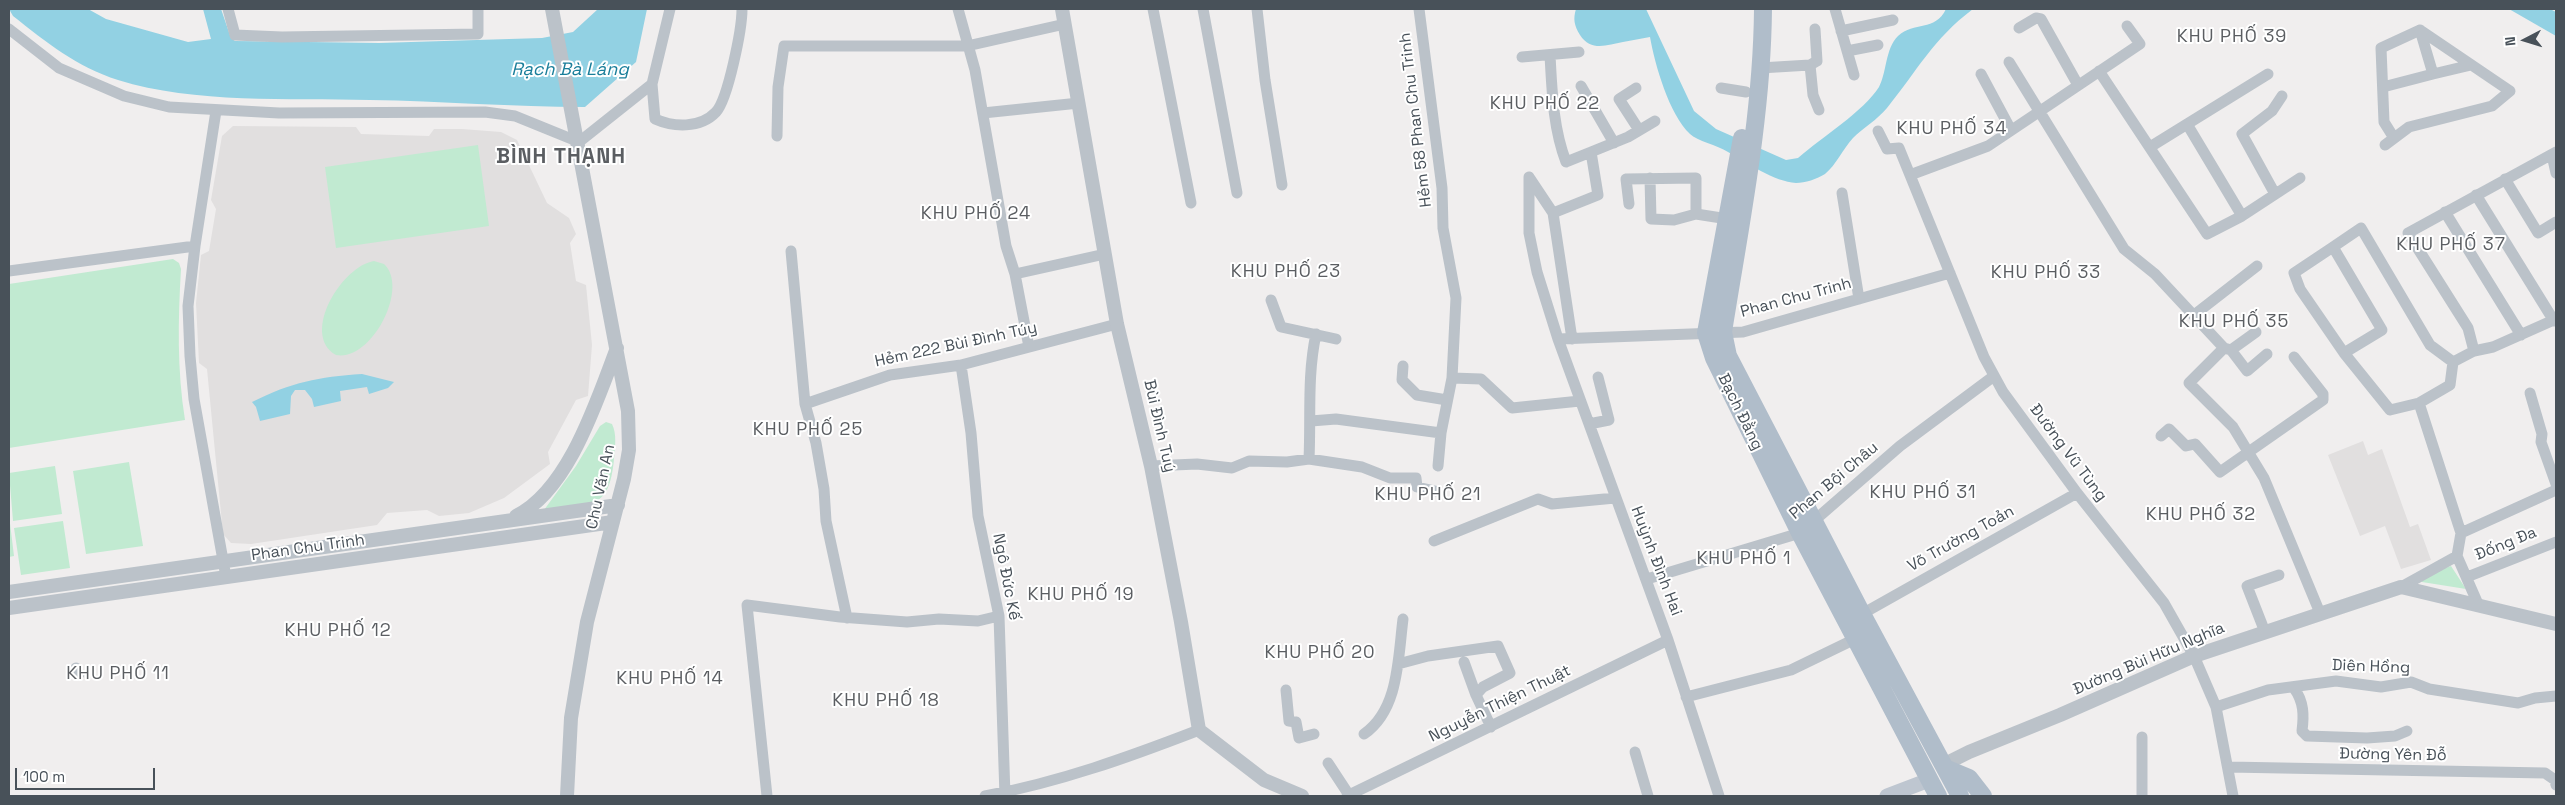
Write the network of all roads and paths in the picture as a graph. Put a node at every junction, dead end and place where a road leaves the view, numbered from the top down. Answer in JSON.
{"nodes":[{"id":1,"x":228,"y":9,"type":"edge"},
{"id":2,"x":478,"y":9,"type":"edge"},
{"id":3,"x":552,"y":9,"type":"edge"},
{"id":4,"x":670,"y":9,"type":"edge"},
{"id":5,"x":742,"y":9,"type":"edge"},
{"id":6,"x":958,"y":9,"type":"edge"},
{"id":7,"x":1062,"y":9,"type":"edge"},
{"id":8,"x":1153,"y":9,"type":"edge"},
{"id":9,"x":1203,"y":9,"type":"edge"},
{"id":10,"x":1257,"y":9,"type":"edge"},
{"id":11,"x":1419,"y":9,"type":"edge"},
{"id":12,"x":1751,"y":9,"type":"edge"},
{"id":13,"x":1763,"y":9,"type":"edge"},
{"id":14,"x":1835,"y":9,"type":"edge"},
{"id":15,"x":1893,"y":20,"type":"dead end"},
{"id":16,"x":1065,"y":24,"type":"junction"},
{"id":17,"x":2127,"y":26,"type":"dead end"},
{"id":18,"x":2019,"y":28,"type":"dead end"},
{"id":19,"x":9,"y":29,"type":"edge"},
{"id":20,"x":1814,"y":29,"type":"dead end"},
{"id":21,"x":2420,"y":30,"type":"junction"},
{"id":22,"x":1841,"y":31,"type":"junction"},
{"id":23,"x":1878,"y":45,"type":"dead end"},
{"id":24,"x":967,"y":46,"type":"junction"},
{"id":25,"x":1847,"y":51,"type":"junction"},
{"id":26,"x":1579,"y":52,"type":"dead end"},
{"id":27,"x":1550,"y":55,"type":"junction"},
{"id":28,"x":1522,"y":58,"type":"dead end"},
{"id":29,"x":2009,"y":62,"type":"dead end"},
{"id":30,"x":1810,"y":65,"type":"junction"},
{"id":31,"x":2471,"y":65,"type":"junction"},
{"id":32,"x":1760,"y":68,"type":"junction"},
{"id":33,"x":2099,"y":71,"type":"junction"},
{"id":34,"x":1981,"y":74,"type":"dead end"},
{"id":35,"x":2268,"y":74,"type":"dead end"},
{"id":36,"x":2433,"y":74,"type":"junction"},
{"id":37,"x":1854,"y":75,"type":"dead end"},
{"id":38,"x":652,"y":84,"type":"junction"},
{"id":39,"x":2078,"y":85,"type":"junction"},
{"id":40,"x":1581,"y":86,"type":"dead end"},
{"id":41,"x":2382,"y":86,"type":"junction"},
{"id":42,"x":1636,"y":88,"type":"dead end"},
{"id":43,"x":1720,"y":88,"type":"dead end"},
{"id":44,"x":1746,"y":92,"type":"junction"},
{"id":45,"x":2282,"y":96,"type":"dead end"},
{"id":46,"x":1079,"y":103,"type":"junction"},
{"id":47,"x":1819,"y":110,"type":"dead end"},
{"id":48,"x":216,"y":111,"type":"junction"},
{"id":49,"x":2039,"y":111,"type":"junction"},
{"id":50,"x":983,"y":113,"type":"junction"},
{"id":51,"x":1655,"y":121,"type":"dead end"},
{"id":52,"x":2187,"y":124,"type":"junction"},
{"id":53,"x":1639,"y":130,"type":"junction"},
{"id":54,"x":1878,"y":130,"type":"dead end"},
{"id":55,"x":2011,"y":130,"type":"junction"},
{"id":56,"x":777,"y":136,"type":"dead end"},
{"id":57,"x":1748,"y":136,"type":"junction"},
{"id":58,"x":2394,"y":138,"type":"junction"},
{"id":59,"x":579,"y":142,"type":"junction"},
{"id":60,"x":1614,"y":143,"type":"junction"},
{"id":61,"x":2385,"y":145,"type":"dead end"},
{"id":62,"x":2150,"y":147,"type":"junction"},
{"id":63,"x":1591,"y":152,"type":"junction"},
{"id":64,"x":2554,"y":154,"type":"edge"},
{"id":65,"x":1743,"y":171,"type":"junction"},
{"id":66,"x":2556,"y":174,"type":"edge"},
{"id":67,"x":1910,"y":175,"type":"junction"},
{"id":68,"x":1650,"y":178,"type":"junction"},
{"id":69,"x":2300,"y":178,"type":"dead end"},
{"id":70,"x":2505,"y":179,"type":"junction"},
{"id":71,"x":1282,"y":184,"type":"dead end"},
{"id":72,"x":1236,"y":193,"type":"dead end"},
{"id":73,"x":1842,"y":193,"type":"dead end"},
{"id":74,"x":2275,"y":194,"type":"junction"},
{"id":75,"x":2476,"y":195,"type":"junction"},
{"id":76,"x":1190,"y":203,"type":"dead end"},
{"id":77,"x":1629,"y":204,"type":"dead end"},
{"id":78,"x":2445,"y":212,"type":"junction"},
{"id":79,"x":1553,"y":213,"type":"junction"},
{"id":80,"x":1696,"y":214,"type":"junction"},
{"id":81,"x":2242,"y":216,"type":"junction"},
{"id":82,"x":1728,"y":219,"type":"junction"},
{"id":83,"x":2556,"y":222,"type":"edge"},
{"id":84,"x":195,"y":246,"type":"junction"},
{"id":85,"x":2333,"y":247,"type":"junction"},
{"id":86,"x":791,"y":251,"type":"dead end"},
{"id":87,"x":1105,"y":254,"type":"junction"},
{"id":88,"x":2257,"y":266,"type":"dead end"},
{"id":89,"x":9,"y":271,"type":"edge"},
{"id":90,"x":1950,"y":273,"type":"junction"},
{"id":91,"x":1015,"y":274,"type":"junction"},
{"id":92,"x":1859,"y":299,"type":"junction"},
{"id":93,"x":1272,"y":300,"type":"dead end"},
{"id":94,"x":2194,"y":315,"type":"junction"},
{"id":95,"x":2555,"y":320,"type":"edge"},
{"id":96,"x":1116,"y":324,"type":"junction"},
{"id":97,"x":2256,"y":332,"type":"dead end"},
{"id":98,"x":1714,"y":333,"type":"junction"},
{"id":99,"x":1316,"y":334,"type":"junction"},
{"id":100,"x":2521,"y":335,"type":"junction"},
{"id":101,"x":1572,"y":338,"type":"junction"},
{"id":102,"x":1336,"y":339,"type":"dead end"},
{"id":103,"x":1558,"y":339,"type":"junction"},
{"id":104,"x":617,"y":347,"type":"junction"},
{"id":105,"x":1029,"y":347,"type":"junction"},
{"id":106,"x":2227,"y":349,"type":"junction"},
{"id":107,"x":2474,"y":350,"type":"junction"},
{"id":108,"x":2344,"y":353,"type":"junction"},
{"id":109,"x":2267,"y":354,"type":"dead end"},
{"id":110,"x":2294,"y":356,"type":"dead end"},
{"id":111,"x":2453,"y":362,"type":"junction"},
{"id":112,"x":961,"y":365,"type":"junction"},
{"id":113,"x":1403,"y":366,"type":"dead end"},
{"id":114,"x":1994,"y":376,"type":"junction"},
{"id":115,"x":1598,"y":377,"type":"dead end"},
{"id":116,"x":1452,"y":378,"type":"junction"},
{"id":117,"x":2530,"y":394,"type":"dead end"},
{"id":118,"x":1448,"y":400,"type":"junction"},
{"id":119,"x":1580,"y":401,"type":"junction"},
{"id":120,"x":2419,"y":403,"type":"junction"},
{"id":121,"x":804,"y":404,"type":"junction"},
{"id":122,"x":1311,"y":421,"type":"junction"},
{"id":123,"x":1589,"y":424,"type":"junction"},
{"id":124,"x":1441,"y":433,"type":"junction"},
{"id":125,"x":2162,"y":436,"type":"dead end"},
{"id":126,"x":2249,"y":454,"type":"junction"},
{"id":127,"x":1309,"y":458,"type":"junction"},
{"id":128,"x":1151,"y":466,"type":"junction"},
{"id":129,"x":1438,"y":466,"type":"dead end"},
{"id":130,"x":2556,"y":484,"type":"edge"},
{"id":131,"x":2556,"y":490,"type":"edge"},
{"id":132,"x":1436,"y":491,"type":"dead end"},
{"id":133,"x":2077,"y":493,"type":"junction"},
{"id":134,"x":1615,"y":498,"type":"junction"},
{"id":135,"x":618,"y":505,"type":"junction"},
{"id":136,"x":505,"y":521,"type":"junction"},
{"id":137,"x":1814,"y":521,"type":"junction"},
{"id":138,"x":613,"y":522,"type":"junction"},
{"id":139,"x":1800,"y":533,"type":"junction"},
{"id":140,"x":2461,"y":533,"type":"junction"},
{"id":141,"x":410,"y":534,"type":"junction"},
{"id":142,"x":1434,"y":541,"type":"dead end"},
{"id":143,"x":2556,"y":542,"type":"edge"},
{"id":144,"x":411,"y":551,"type":"junction"},
{"id":145,"x":2457,"y":556,"type":"junction"},
{"id":146,"x":224,"y":561,"type":"junction"},
{"id":147,"x":2278,"y":575,"type":"dead end"},
{"id":148,"x":226,"y":577,"type":"junction"},
{"id":149,"x":2467,"y":577,"type":"junction"},
{"id":150,"x":1646,"y":579,"type":"junction"},
{"id":151,"x":87,"y":581,"type":"junction"},
{"id":152,"x":2401,"y":587,"type":"junction"},
{"id":153,"x":9,"y":592,"type":"edge"},
{"id":154,"x":90,"y":597,"type":"junction"},
{"id":155,"x":2478,"y":604,"type":"junction"},
{"id":156,"x":9,"y":608,"type":"edge"},
{"id":157,"x":1862,"y":614,"type":"junction"},
{"id":158,"x":2320,"y":614,"type":"junction"},
{"id":159,"x":999,"y":616,"type":"junction"},
{"id":160,"x":847,"y":618,"type":"junction"},
{"id":161,"x":1403,"y":619,"type":"dead end"},
{"id":162,"x":2556,"y":624,"type":"edge"},
{"id":163,"x":2265,"y":632,"type":"junction"},
{"id":164,"x":1855,"y":639,"type":"junction"},
{"id":165,"x":1668,"y":640,"type":"junction"},
{"id":166,"x":2194,"y":656,"type":"junction"},
{"id":167,"x":1464,"y":662,"type":"dead end"},
{"id":168,"x":1398,"y":664,"type":"junction"},
{"id":169,"x":2294,"y":688,"type":"junction"},
{"id":170,"x":1286,"y":690,"type":"dead end"},
{"id":171,"x":1476,"y":696,"type":"junction"},
{"id":172,"x":2556,"y":696,"type":"edge"},
{"id":173,"x":1686,"y":697,"type":"junction"},
{"id":174,"x":2216,"y":707,"type":"junction"},
{"id":175,"x":1490,"y":727,"type":"junction"},
{"id":176,"x":1199,"y":730,"type":"junction"},
{"id":177,"x":2407,"y":732,"type":"dead end"},
{"id":178,"x":1314,"y":734,"type":"dead end"},
{"id":179,"x":1364,"y":734,"type":"dead end"},
{"id":180,"x":2142,"y":737,"type":"dead end"},
{"id":181,"x":1635,"y":752,"type":"dead end"},
{"id":182,"x":1328,"y":763,"type":"dead end"},
{"id":183,"x":2229,"y":767,"type":"junction"},
{"id":184,"x":1953,"y":783,"type":"edge"},
{"id":185,"x":2556,"y":783,"type":"edge"},
{"id":186,"x":1932,"y":791,"type":"edge"},
{"id":187,"x":1005,"y":794,"type":"edge"},
{"id":188,"x":566,"y":796,"type":"edge"},
{"id":189,"x":767,"y":796,"type":"edge"},
{"id":190,"x":985,"y":796,"type":"edge"},
{"id":191,"x":1302,"y":796,"type":"edge"},
{"id":192,"x":1348,"y":796,"type":"edge"},
{"id":193,"x":1648,"y":796,"type":"edge"},
{"id":194,"x":1719,"y":796,"type":"edge"},
{"id":195,"x":1887,"y":796,"type":"edge"},
{"id":196,"x":1983,"y":796,"type":"edge"},
{"id":197,"x":2142,"y":796,"type":"edge"},
{"id":198,"x":2233,"y":796,"type":"edge"}],
"edges":[{"from":1,"to":2,"type":"street"},
{"from":3,"to":59,"type":"street","name":"Chu Văn An"},
{"from":4,"to":38,"type":"street"},
{"from":5,"to":38,"type":"street"},
{"from":6,"to":24,"type":"street"},
{"from":7,"to":16,"type":"street","name":"Bùi Đình Tuý"},
{"from":8,"to":76,"type":"street"},
{"from":9,"to":72,"type":"street"},
{"from":10,"to":71,"type":"street"},
{"from":11,"to":116,"type":"street","name":"Hẻm 58 Phan Chu Trinh"},
{"from":12,"to":44,"type":"main road","name":"Bạch Đằng"},
{"from":13,"to":32,"type":"main road","name":"Bạch Đằng"},
{"from":14,"to":22,"type":"street"},
{"from":15,"to":22,"type":"street"},
{"from":16,"to":24,"type":"street"},
{"from":16,"to":46,"type":"street","name":"Bùi Đình Tuý"},
{"from":17,"to":33,"type":"street"},
{"from":18,"to":39,"type":"street"},
{"from":19,"to":48,"type":"street"},
{"from":20,"to":30,"type":"street"},
{"from":21,"to":31,"type":"street"},
{"from":21,"to":36,"type":"street"},
{"from":21,"to":41,"type":"street"},
{"from":22,"to":25,"type":"street"},
{"from":23,"to":25,"type":"street"},
{"from":24,"to":50,"type":"street"},
{"from":24,"to":56,"type":"street"},
{"from":25,"to":37,"type":"street"},
{"from":26,"to":27,"type":"street"},
{"from":27,"to":28,"type":"street"},
{"from":27,"to":63,"type":"street"},
{"from":29,"to":49,"type":"street"},
{"from":30,"to":32,"type":"street"},
{"from":30,"to":47,"type":"street"},
{"from":31,"to":36,"type":"street"},
{"from":31,"to":58,"type":"street"},
{"from":32,"to":57,"type":"main road","name":"Bạch Đằng"},
{"from":33,"to":39,"type":"street"},
{"from":33,"to":62,"type":"street"},
{"from":34,"to":55,"type":"street"},
{"from":35,"to":52,"type":"street"},
{"from":36,"to":41,"type":"street"},
{"from":38,"to":59,"type":"street"},
{"from":39,"to":49,"type":"street"},
{"from":40,"to":60,"type":"street"},
{"from":41,"to":58,"type":"street"},
{"from":42,"to":53,"type":"street"},
{"from":43,"to":44,"type":"street"},
{"from":44,"to":57,"type":"main road","name":"Bạch Đằng"},
{"from":45,"to":74,"type":"street"},
{"from":46,"to":50,"type":"street"},
{"from":46,"to":87,"type":"street","name":"Bùi Đình Tuý"},
{"from":48,"to":59,"type":"street"},
{"from":48,"to":84,"type":"street"},
{"from":49,"to":55,"type":"street"},
{"from":49,"to":94,"type":"street"},
{"from":50,"to":91,"type":"street"},
{"from":51,"to":53,"type":"street"},
{"from":52,"to":62,"type":"street"},
{"from":52,"to":81,"type":"street"},
{"from":53,"to":60,"type":"street"},
{"from":54,"to":67,"type":"street","name":"Đường Vũ Tùng"},
{"from":55,"to":67,"type":"street"},
{"from":57,"to":65,"type":"main road","name":"Bạch Đằng"},
{"from":58,"to":61,"type":"street"},
{"from":59,"to":104,"type":"street","name":"Chu Văn An"},
{"from":60,"to":63,"type":"street"},
{"from":62,"to":81,"type":"street"},
{"from":63,"to":79,"type":"street"},
{"from":64,"to":66,"type":"street"},
{"from":64,"to":70,"type":"street"},
{"from":65,"to":82,"type":"main road","name":"Bạch Đằng"},
{"from":65,"to":98,"type":"main road","name":"Bạch Đằng"},
{"from":67,"to":90,"type":"street","name":"Đường Vũ Tùng"},
{"from":68,"to":77,"type":"street"},
{"from":68,"to":80,"type":"street"},
{"from":68,"to":80,"type":"street"},
{"from":69,"to":74,"type":"street"},
{"from":70,"to":75,"type":"street"},
{"from":70,"to":83,"type":"street"},
{"from":73,"to":92,"type":"street"},
{"from":74,"to":81,"type":"street"},
{"from":75,"to":78,"type":"street"},
{"from":75,"to":95,"type":"street"},
{"from":78,"to":100,"type":"street"},
{"from":78,"to":107,"type":"street"},
{"from":79,"to":101,"type":"street"},
{"from":79,"to":103,"type":"street","name":"Huỳnh Đình Hai"},
{"from":80,"to":82,"type":"street"},
{"from":82,"to":98,"type":"main road","name":"Bạch Đằng"},
{"from":84,"to":89,"type":"street"},
{"from":84,"to":146,"type":"street"},
{"from":85,"to":108,"type":"street"},
{"from":85,"to":108,"type":"street"},
{"from":85,"to":111,"type":"street"},
{"from":86,"to":121,"type":"street"},
{"from":87,"to":91,"type":"street"},
{"from":87,"to":96,"type":"street","name":"Bùi Đình Tuý"},
{"from":88,"to":94,"type":"street"},
{"from":90,"to":92,"type":"street","name":"Phan Chu Trinh"},
{"from":90,"to":114,"type":"street","name":"Đường Vũ Tùng"},
{"from":91,"to":105,"type":"street"},
{"from":92,"to":98,"type":"street","name":"Phan Chu Trinh"},
{"from":93,"to":99,"type":"street"},
{"from":94,"to":106,"type":"street"},
{"from":95,"to":100,"type":"street"},
{"from":96,"to":105,"type":"street","name":"Hẻm 222 Bùi Đình Túy"},
{"from":96,"to":128,"type":"street","name":"Bùi Đình Tuý"},
{"from":97,"to":106,"type":"street"},
{"from":98,"to":101,"type":"street","name":"Phan Chu Trinh"},
{"from":98,"to":137,"type":"main road","name":"Bạch Đằng"},
{"from":98,"to":139,"type":"main road","name":"Bạch Đằng"},
{"from":99,"to":102,"type":"street"},
{"from":99,"to":122,"type":"street"},
{"from":100,"to":107,"type":"street"},
{"from":101,"to":103,"type":"street","name":"Phan Chu Trinh"},
{"from":103,"to":119,"type":"street","name":"Huỳnh Đình Hai"},
{"from":104,"to":135,"type":"street","name":"Chu Văn An"},
{"from":104,"to":136,"type":"street","name":"Phan Chu Trinh"},
{"from":105,"to":112,"type":"street","name":"Hẻm 222 Bùi Đình Túy"},
{"from":106,"to":109,"type":"street"},
{"from":106,"to":126,"type":"street"},
{"from":107,"to":111,"type":"street"},
{"from":108,"to":120,"type":"street"},
{"from":110,"to":126,"type":"street"},
{"from":111,"to":120,"type":"street"},
{"from":112,"to":121,"type":"street","name":"Hẻm 222 Bùi Đình Túy"},
{"from":112,"to":159,"type":"street","name":"Ngô Đức Kế"},
{"from":113,"to":118,"type":"street"},
{"from":114,"to":133,"type":"street","name":"Đường Vũ Tùng"},
{"from":114,"to":137,"type":"street","name":"Phan Bội Châu"},
{"from":115,"to":123,"type":"street"},
{"from":116,"to":118,"type":"street","name":"Hẻm 58 Phan Chu Trinh"},
{"from":116,"to":119,"type":"street"},
{"from":117,"to":130,"type":"street"},
{"from":118,"to":124,"type":"street","name":"Hẻm 58 Phan Chu Trinh"},
{"from":119,"to":123,"type":"street","name":"Huỳnh Đình Hai"},
{"from":120,"to":140,"type":"street"},
{"from":121,"to":160,"type":"street"},
{"from":122,"to":124,"type":"street"},
{"from":122,"to":127,"type":"street"},
{"from":123,"to":134,"type":"street","name":"Huỳnh Đình Hai"},
{"from":124,"to":129,"type":"street","name":"Hẻm 58 Phan Chu Trinh"},
{"from":125,"to":126,"type":"street"},
{"from":126,"to":158,"type":"street"},
{"from":127,"to":128,"type":"street"},
{"from":127,"to":132,"type":"street"},
{"from":128,"to":176,"type":"street","name":"Bùi Đình Tuý"},
{"from":131,"to":140,"type":"street"},
{"from":133,"to":157,"type":"street","name":"Võ Trường Toản"},
{"from":133,"to":166,"type":"street","name":"Đường Vũ Tùng"},
{"from":134,"to":142,"type":"street"},
{"from":134,"to":150,"type":"street","name":"Huỳnh Đình Hai"},
{"from":135,"to":136,"type":"street","name":"Phan Chu Trinh"},
{"from":135,"to":138,"type":"street","name":"Chu Văn An"},
{"from":136,"to":141,"type":"street","name":"Phan Chu Trinh"},
{"from":137,"to":139,"type":"street","name":"Phan Bội Châu"},
{"from":137,"to":157,"type":"main road","name":"Bạch Đằng"},
{"from":138,"to":144,"type":"street","name":"Phan Chu Trinh"},
{"from":138,"to":188,"type":"street","name":"Chu Văn An"},
{"from":139,"to":150,"type":"street","name":"Phan Bội Châu"},
{"from":139,"to":164,"type":"main road","name":"Bạch Đằng"},
{"from":140,"to":145,"type":"street"},
{"from":141,"to":144,"type":"street"},
{"from":141,"to":146,"type":"street","name":"Phan Chu Trinh"},
{"from":143,"to":149,"type":"street","name":"Đống Đa"},
{"from":144,"to":148,"type":"street","name":"Phan Chu Trinh"},
{"from":145,"to":149,"type":"street"},
{"from":145,"to":152,"type":"street","name":"Đường Bùi Hữu Nghĩa"},
{"from":146,"to":148,"type":"street"},
{"from":146,"to":151,"type":"street","name":"Phan Chu Trinh"},
{"from":147,"to":163,"type":"street"},
{"from":148,"to":154,"type":"street","name":"Phan Chu Trinh"},
{"from":149,"to":155,"type":"street"},
{"from":150,"to":165,"type":"street","name":"Huỳnh Đình Hai"},
{"from":151,"to":153,"type":"street","name":"Phan Chu Trinh"},
{"from":151,"to":154,"type":"street"},
{"from":152,"to":155,"type":"street"},
{"from":152,"to":158,"type":"street","name":"Đường Bùi Hữu Nghĩa"},
{"from":154,"to":156,"type":"street","name":"Phan Chu Trinh"},
{"from":155,"to":162,"type":"street"},
{"from":157,"to":184,"type":"main road","name":"Bạch Đằng"},
{"from":158,"to":163,"type":"street","name":"Đường Bùi Hữu Nghĩa"},
{"from":159,"to":160,"type":"street"},
{"from":159,"to":187,"type":"street","name":"Ngô Đức Kế"},
{"from":160,"to":189,"type":"street"},
{"from":161,"to":168,"type":"street"},
{"from":163,"to":166,"type":"street","name":"Đường Bùi Hữu Nghĩa"},
{"from":164,"to":173,"type":"street"},
{"from":164,"to":186,"type":"main road","name":"Bạch Đằng"},
{"from":165,"to":173,"type":"street","name":"Huỳnh Đình Hai"},
{"from":165,"to":175,"type":"street","name":"Nguyễn Thiện Thuật"},
{"from":166,"to":174,"type":"street","name":"Đường Vũ Tùng"},
{"from":166,"to":184,"type":"street","name":"Đường Bùi Hữu Nghĩa"},
{"from":167,"to":171,"type":"street"},
{"from":168,"to":171,"type":"street"},
{"from":168,"to":179,"type":"street"},
{"from":169,"to":172,"type":"street","name":"Diên Hồng"},
{"from":169,"to":174,"type":"street","name":"Diên Hồng"},
{"from":169,"to":177,"type":"street"},
{"from":170,"to":178,"type":"street"},
{"from":171,"to":175,"type":"street"},
{"from":173,"to":194,"type":"street","name":"Huỳnh Đình Hai"},
{"from":174,"to":183,"type":"street","name":"Đường Vũ Tùng"},
{"from":175,"to":192,"type":"street","name":"Nguyễn Thiện Thuật"},
{"from":176,"to":187,"type":"street"},
{"from":176,"to":191,"type":"street"},
{"from":180,"to":197,"type":"street"},
{"from":181,"to":193,"type":"street"},
{"from":182,"to":192,"type":"street"},
{"from":183,"to":185,"type":"street","name":"Đường Yên Đỗ"},
{"from":183,"to":198,"type":"street","name":"Đường Vũ Tùng"},
{"from":184,"to":186,"type":"main road"},
{"from":184,"to":196,"type":"main road"},
{"from":186,"to":195,"type":"main road"},
{"from":187,"to":190,"type":"street"}]}
